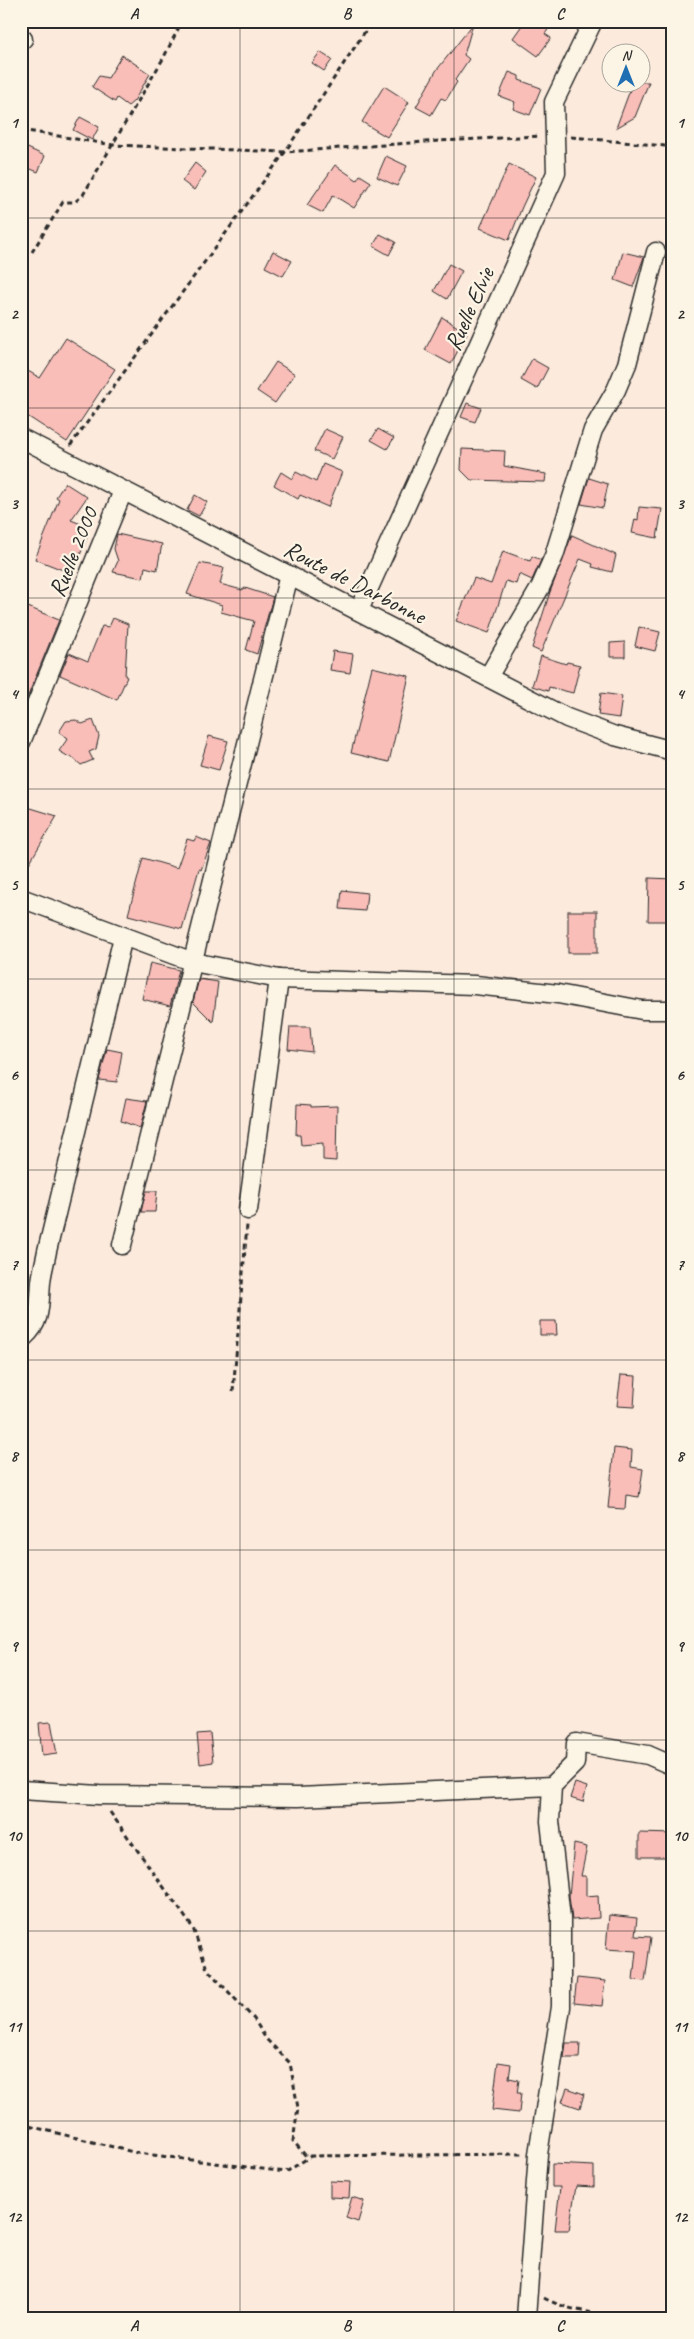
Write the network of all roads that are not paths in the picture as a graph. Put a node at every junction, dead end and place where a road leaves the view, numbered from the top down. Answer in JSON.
{"nodes":[{"id":1,"x":593,"y":21,"type":"edge"},
{"id":2,"x":656,"y":252,"type":"dead end"},
{"id":3,"x":21,"y":438,"type":"edge"},
{"id":4,"x":123,"y":491,"type":"junction"},
{"id":5,"x":289,"y":575,"type":"junction"},
{"id":6,"x":359,"y":610,"type":"junction"},
{"id":7,"x":488,"y":677,"type":"junction"},
{"id":8,"x":21,"y":742,"type":"edge"},
{"id":9,"x":673,"y":751,"type":"edge"},
{"id":10,"x":21,"y":898,"type":"edge"},
{"id":11,"x":123,"y":937,"type":"junction"},
{"id":12,"x":193,"y":962,"type":"junction"},
{"id":13,"x":279,"y":980,"type":"junction"},
{"id":14,"x":673,"y":1010,"type":"edge"},
{"id":15,"x":248,"y":1210,"type":"road end"},
{"id":16,"x":122,"y":1245,"type":"dead end"},
{"id":17,"x":24,"y":1337,"type":"dead end"},
{"id":18,"x":673,"y":1766,"type":"edge"},
{"id":19,"x":552,"y":1786,"type":"junction"},
{"id":20,"x":21,"y":1790,"type":"edge"},
{"id":21,"x":526,"y":2318,"type":"edge"}],
"edges":[{"from":1,"to":6,"type":"street","name":"Ruelle Elvie"},
{"from":2,"to":7,"type":"street"},
{"from":3,"to":4,"type":"street","name":"Route de Darbonne"},
{"from":4,"to":5,"type":"street","name":"Route de Darbonne"},
{"from":4,"to":8,"type":"street","name":"Ruelle 2000"},
{"from":5,"to":6,"type":"street","name":"Route de Darbonne"},
{"from":5,"to":12,"type":"street"},
{"from":6,"to":7,"type":"street","name":"Route de Darbonne"},
{"from":7,"to":9,"type":"street","name":"Route de Darbonne"},
{"from":10,"to":11,"type":"street"},
{"from":11,"to":12,"type":"street"},
{"from":11,"to":17,"type":"street"},
{"from":12,"to":13,"type":"street"},
{"from":12,"to":16,"type":"street"},
{"from":13,"to":14,"type":"street"},
{"from":13,"to":15,"type":"street"},
{"from":18,"to":19,"type":"street"},
{"from":19,"to":20,"type":"street"},
{"from":19,"to":21,"type":"street"}]}
